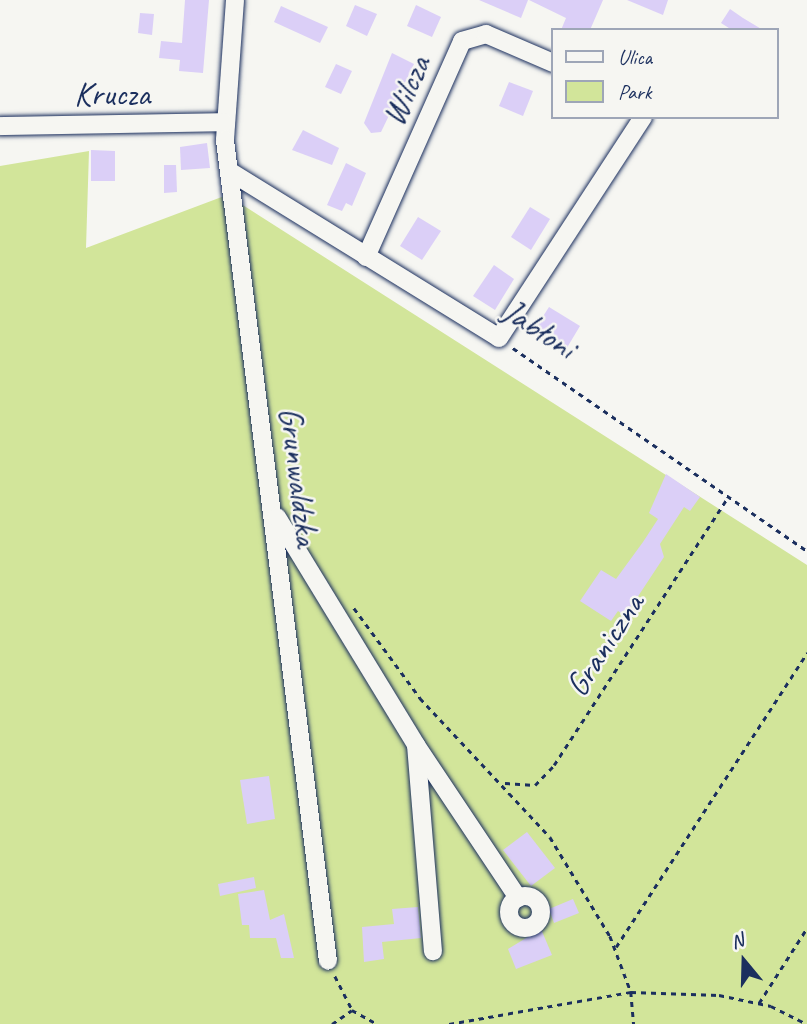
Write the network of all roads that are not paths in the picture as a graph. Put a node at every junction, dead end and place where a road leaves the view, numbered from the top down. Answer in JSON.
{"nodes":[{"id":1,"x":235,"y":0,"type":"edge"},
{"id":2,"x":552,"y":63,"type":"edge"},
{"id":3,"x":642,"y":119,"type":"edge"},
{"id":4,"x":224,"y":122,"type":"junction"},
{"id":5,"x":0,"y":126,"type":"edge"},
{"id":6,"x":229,"y":171,"type":"junction"},
{"id":7,"x":366,"y":257,"type":"junction"},
{"id":8,"x":274,"y":511,"type":"junction"},
{"id":9,"x":416,"y":746,"type":"junction"},
{"id":10,"x":518,"y":898,"type":"dead end"},
{"id":11,"x":433,"y":951,"type":"dead end"},
{"id":12,"x":328,"y":961,"type":"road end"}],
"edges":[{"from":1,"to":4,"type":"street","name":"Grunwaldzka"},
{"from":2,"to":7,"type":"street","name":"Wilcza"},
{"from":3,"to":7,"type":"street","name":"Jabłoni"},
{"from":4,"to":5,"type":"street","name":"Krucza"},
{"from":4,"to":6,"type":"street","name":"Grunwaldzka"},
{"from":6,"to":7,"type":"street","name":"Jabłoni"},
{"from":6,"to":8,"type":"street","name":"Grunwaldzka"},
{"from":8,"to":9,"type":"street"},
{"from":8,"to":12,"type":"street","name":"Grunwaldzka"},
{"from":9,"to":10,"type":"street"},
{"from":9,"to":11,"type":"street"}]}
